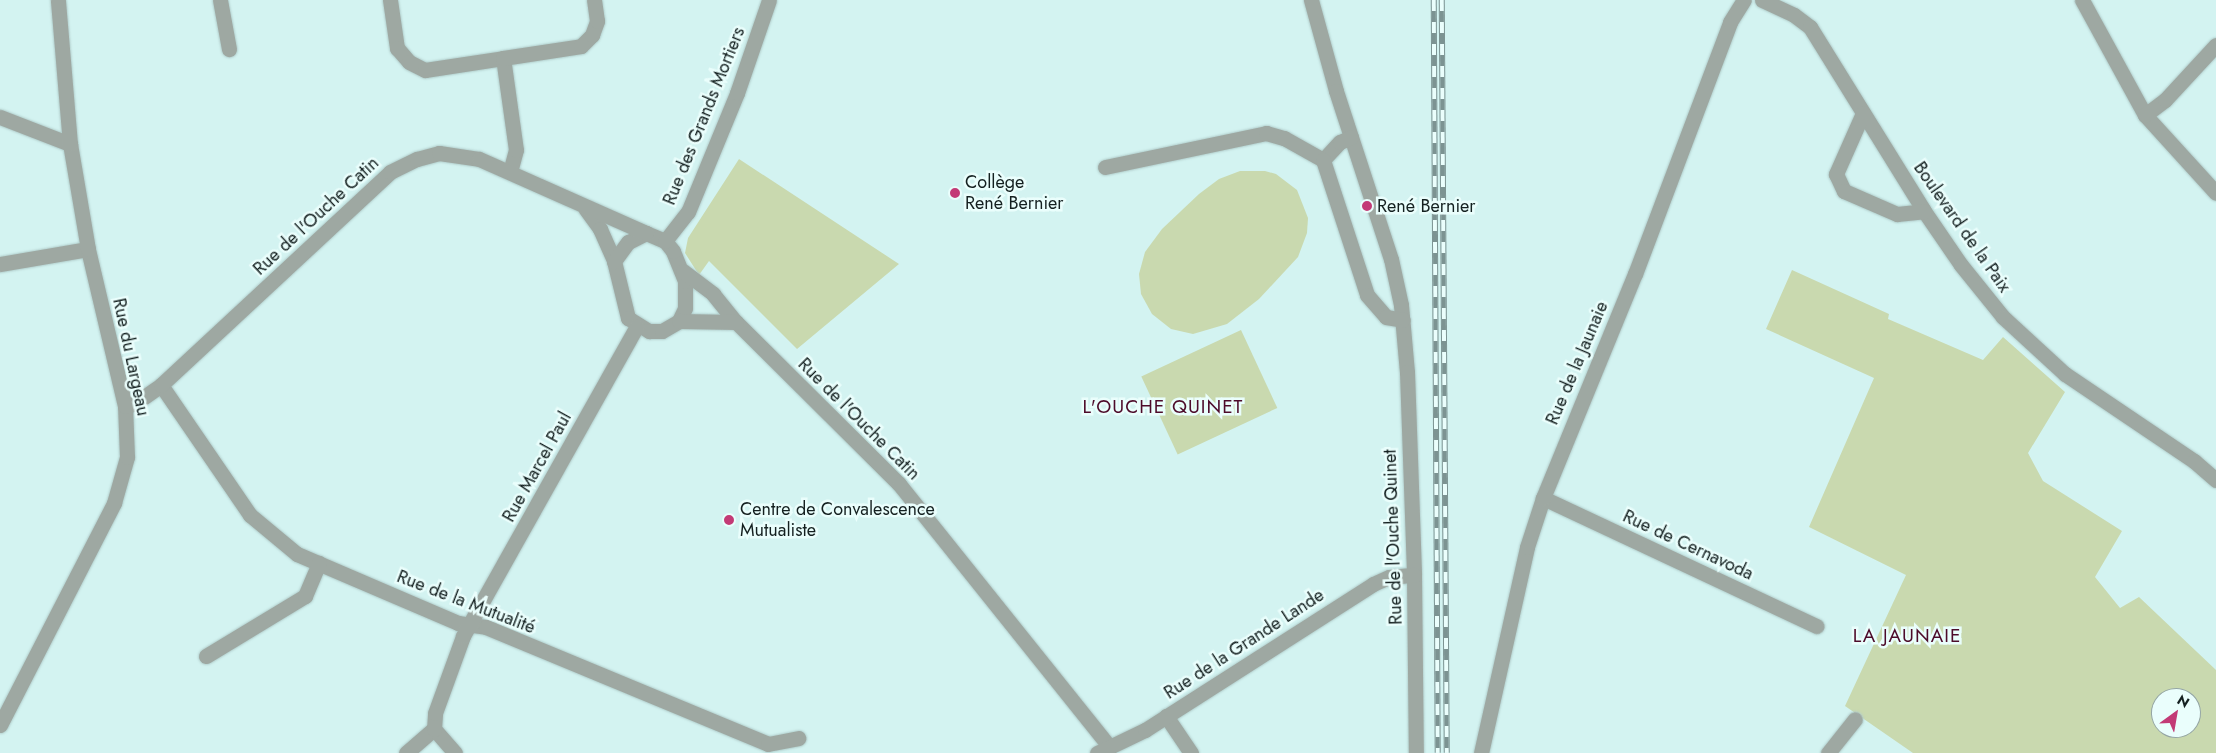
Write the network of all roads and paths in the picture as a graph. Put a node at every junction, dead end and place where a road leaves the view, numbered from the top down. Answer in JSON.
{"nodes":[{"id":1,"x":58,"y":0,"type":"edge"},
{"id":2,"x":220,"y":0,"type":"edge"},
{"id":3,"x":390,"y":0,"type":"edge"},
{"id":4,"x":594,"y":0,"type":"edge"},
{"id":5,"x":769,"y":0,"type":"edge"},
{"id":6,"x":1311,"y":0,"type":"edge"},
{"id":7,"x":1744,"y":0,"type":"edge"},
{"id":8,"x":1762,"y":0,"type":"edge"},
{"id":9,"x":2082,"y":0,"type":"edge"},
{"id":10,"x":2216,"y":45,"type":"edge"},
{"id":11,"x":229,"y":49,"type":"dead end"},
{"id":12,"x":503,"y":58,"type":"junction"},
{"id":13,"x":1862,"y":113,"type":"junction"},
{"id":14,"x":2146,"y":115,"type":"junction"},
{"id":15,"x":0,"y":117,"type":"edge"},
{"id":16,"x":1351,"y":137,"type":"junction"},
{"id":17,"x":70,"y":144,"type":"junction"},
{"id":18,"x":1323,"y":160,"type":"junction"},
{"id":19,"x":1105,"y":167,"type":"dead end"},
{"id":20,"x":510,"y":172,"type":"junction"},
{"id":21,"x":2216,"y":193,"type":"edge"},
{"id":22,"x":584,"y":206,"type":"junction"},
{"id":23,"x":1924,"y":211,"type":"junction"},
{"id":24,"x":646,"y":233,"type":"junction"},
{"id":25,"x":665,"y":241,"type":"junction"},
{"id":26,"x":88,"y":248,"type":"junction"},
{"id":27,"x":614,"y":260,"type":"junction"},
{"id":28,"x":0,"y":264,"type":"edge"},
{"id":29,"x":683,"y":271,"type":"junction"},
{"id":30,"x":1403,"y":320,"type":"junction"},
{"id":31,"x":679,"y":321,"type":"junction"},
{"id":32,"x":736,"y":322,"type":"junction"},
{"id":33,"x":638,"y":326,"type":"junction"},
{"id":34,"x":161,"y":385,"type":"junction"},
{"id":35,"x":125,"y":406,"type":"junction"},
{"id":36,"x":2216,"y":480,"type":"edge"},
{"id":37,"x":1543,"y":498,"type":"junction"},
{"id":38,"x":320,"y":564,"type":"junction"},
{"id":39,"x":1414,"y":576,"type":"junction"},
{"id":40,"x":469,"y":625,"type":"junction"},
{"id":41,"x":1816,"y":626,"type":"dead end"},
{"id":42,"x":206,"y":656,"type":"dead end"},
{"id":43,"x":1166,"y":716,"type":"junction"},
{"id":44,"x":1854,"y":719,"type":"dead end"},
{"id":45,"x":0,"y":725,"type":"edge"},
{"id":46,"x":434,"y":729,"type":"junction"},
{"id":47,"x":798,"y":738,"type":"dead end"},
{"id":48,"x":1103,"y":750,"type":"edge"},
{"id":49,"x":406,"y":753,"type":"edge"},
{"id":50,"x":455,"y":753,"type":"edge"},
{"id":51,"x":1191,"y":753,"type":"edge"},
{"id":52,"x":1416,"y":753,"type":"edge"},
{"id":53,"x":1481,"y":753,"type":"edge"},
{"id":54,"x":1828,"y":753,"type":"edge"}],
"edges":[{"from":1,"to":17,"type":"street","name":"Rue du Largeau"},
{"from":2,"to":11,"type":"street"},
{"from":3,"to":12,"type":"street"},
{"from":4,"to":12,"type":"street"},
{"from":5,"to":25,"type":"street","name":"Rue des Grands Mortiers"},
{"from":6,"to":16,"type":"street","name":"Rue de l'Ouche Quinet"},
{"from":7,"to":37,"type":"street","name":"Rue de la Jaunaie"},
{"from":8,"to":13,"type":"street","name":"Boulevard de la Paix"},
{"from":9,"to":14,"type":"street"},
{"from":10,"to":14,"type":"street"},
{"from":12,"to":20,"type":"street"},
{"from":13,"to":23,"type":"street","name":"Boulevard de la Paix"},
{"from":13,"to":23,"type":"street"},
{"from":14,"to":21,"type":"street"},
{"from":15,"to":17,"type":"street"},
{"from":16,"to":18,"type":"street"},
{"from":16,"to":30,"type":"street","name":"Rue de l'Ouche Quinet"},
{"from":17,"to":26,"type":"street","name":"Rue du Largeau"},
{"from":18,"to":19,"type":"street"},
{"from":18,"to":30,"type":"street"},
{"from":20,"to":22,"type":"street","name":"Rue de l'Ouche Catin"},
{"from":20,"to":34,"type":"street","name":"Rue de l'Ouche Catin"},
{"from":22,"to":24,"type":"street","name":"Rue de l'Ouche Catin"},
{"from":22,"to":27,"type":"street"},
{"from":23,"to":36,"type":"street","name":"Boulevard de la Paix"},
{"from":24,"to":25,"type":"street"},
{"from":24,"to":27,"type":"street"},
{"from":25,"to":29,"type":"street"},
{"from":26,"to":28,"type":"street"},
{"from":26,"to":35,"type":"street","name":"Rue du Largeau"},
{"from":27,"to":33,"type":"street"},
{"from":29,"to":31,"type":"street"},
{"from":29,"to":32,"type":"street","name":"Rue de l'Ouche Catin"},
{"from":30,"to":39,"type":"street","name":"Rue de l'Ouche Quinet"},
{"from":31,"to":32,"type":"street"},
{"from":31,"to":33,"type":"street"},
{"from":32,"to":48,"type":"street","name":"Rue de l'Ouche Catin"},
{"from":33,"to":40,"type":"street","name":"Rue Marcel Paul"},
{"from":34,"to":35,"type":"street","name":"Rue de l'Ouche Catin"},
{"from":34,"to":38,"type":"street","name":"Rue de la Mutualité"},
{"from":35,"to":45,"type":"street","name":"Rue du Largeau"},
{"from":37,"to":41,"type":"street","name":"Rue de Cernavoda"},
{"from":37,"to":53,"type":"street","name":"Rue de la Jaunaie"},
{"from":38,"to":40,"type":"street","name":"Rue de la Mutualité"},
{"from":38,"to":42,"type":"street"},
{"from":39,"to":43,"type":"street","name":"Rue de la Grande Lande"},
{"from":39,"to":52,"type":"street","name":"Rue de l'Ouche Quinet"},
{"from":40,"to":46,"type":"street","name":"Rue Marcel Paul"},
{"from":40,"to":47,"type":"street","name":"Rue de la Mutualité"},
{"from":43,"to":48,"type":"street","name":"Rue de la Grande Lande"},
{"from":43,"to":51,"type":"street"},
{"from":44,"to":54,"type":"street"},
{"from":46,"to":49,"type":"street"},
{"from":46,"to":50,"type":"street"}]}
